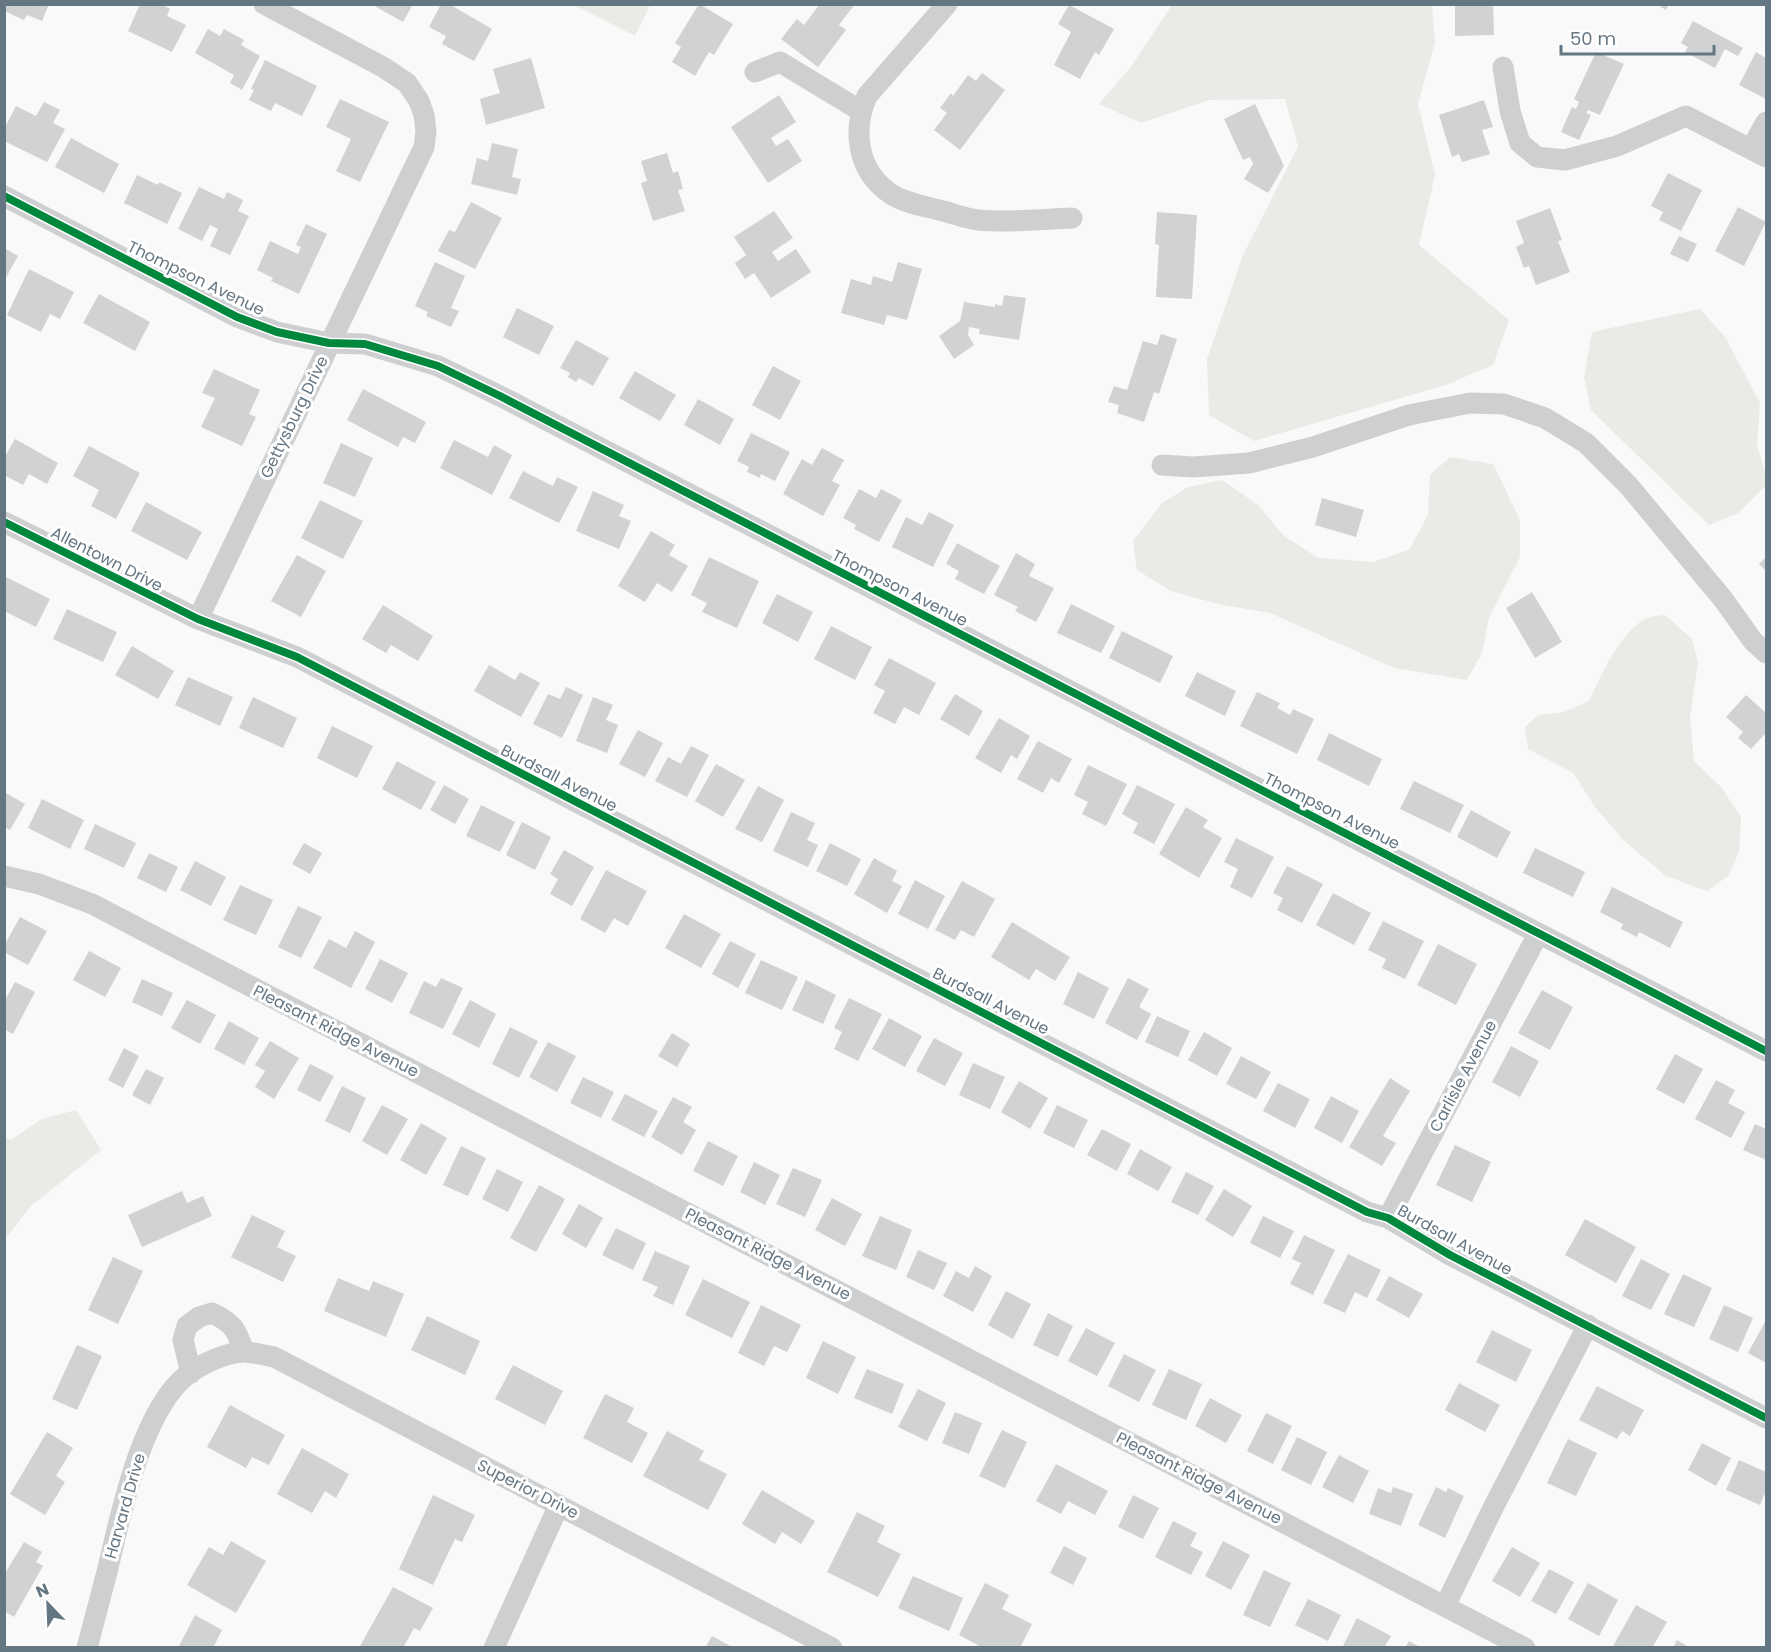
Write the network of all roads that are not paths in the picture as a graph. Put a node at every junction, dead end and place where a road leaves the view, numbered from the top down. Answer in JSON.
{"nodes":[{"id":1,"x":264,"y":4,"type":"edge"},
{"id":2,"x":936,"y":8,"type":"edge"},
{"id":3,"x":1503,"y":67,"type":"dead end"},
{"id":4,"x":755,"y":72,"type":"dead end"},
{"id":5,"x":861,"y":111,"type":"junction"},
{"id":6,"x":1767,"y":122,"type":"edge"},
{"id":7,"x":1759,"y":153,"type":"edge"},
{"id":8,"x":4,"y":196,"type":"edge"},
{"id":9,"x":1072,"y":218,"type":"dead end"},
{"id":10,"x":330,"y":343,"type":"junction"},
{"id":11,"x":1162,"y":465,"type":"dead end"},
{"id":12,"x":4,"y":522,"type":"edge"},
{"id":13,"x":198,"y":619,"type":"junction"},
{"id":14,"x":1767,"y":653,"type":"edge"},
{"id":15,"x":4,"y":876,"type":"edge"},
{"id":16,"x":1538,"y":934,"type":"junction"},
{"id":17,"x":1767,"y":1051,"type":"edge"},
{"id":18,"x":1388,"y":1218,"type":"junction"},
{"id":19,"x":1588,"y":1325,"type":"junction"},
{"id":20,"x":244,"y":1352,"type":"junction"},
{"id":21,"x":218,"y":1359,"type":"joint"},
{"id":22,"x":190,"y":1373,"type":"junction"},
{"id":23,"x":1767,"y":1418,"type":"edge"},
{"id":24,"x":559,"y":1505,"type":"junction"},
{"id":25,"x":1445,"y":1606,"type":"junction"},
{"id":26,"x":87,"y":1647,"type":"edge"},
{"id":27,"x":494,"y":1647,"type":"edge"},
{"id":28,"x":832,"y":1647,"type":"edge"},
{"id":29,"x":1525,"y":1647,"type":"edge"}],
"edges":[{"from":1,"to":10,"type":"street","name":"Gettysburg Drive"},
{"from":2,"to":5,"type":"street"},
{"from":3,"to":7,"type":"street"},
{"from":4,"to":5,"type":"street"},
{"from":5,"to":9,"type":"street"},
{"from":6,"to":7,"type":"street"},
{"from":8,"to":10,"type":"street","name":"Thompson Avenue"},
{"from":10,"to":13,"type":"street","name":"Gettysburg Drive"},
{"from":10,"to":16,"type":"street","name":"Thompson Avenue"},
{"from":11,"to":14,"type":"street"},
{"from":12,"to":13,"type":"street","name":"Allentown Drive"},
{"from":13,"to":18,"type":"street","name":"Burdsall Avenue"},
{"from":15,"to":25,"type":"street","name":"Pleasant Ridge Avenue"},
{"from":16,"to":17,"type":"street","name":"Thompson Avenue"},
{"from":16,"to":18,"type":"street","name":"Carlisle Avenue"},
{"from":18,"to":19,"type":"street","name":"Burdsall Avenue"},
{"from":19,"to":23,"type":"street","name":"Burdsall Avenue"},
{"from":19,"to":25,"type":"street"},
{"from":20,"to":21,"type":"street","name":"Superior Drive"},
{"from":20,"to":22,"type":"street"},
{"from":20,"to":24,"type":"street","name":"Superior Drive"},
{"from":21,"to":22,"type":"street","name":"Harvard Drive"},
{"from":22,"to":26,"type":"street","name":"Harvard Drive"},
{"from":24,"to":27,"type":"street"},
{"from":24,"to":28,"type":"street","name":"Superior Drive"},
{"from":25,"to":29,"type":"street","name":"Pleasant Ridge Avenue"}]}
